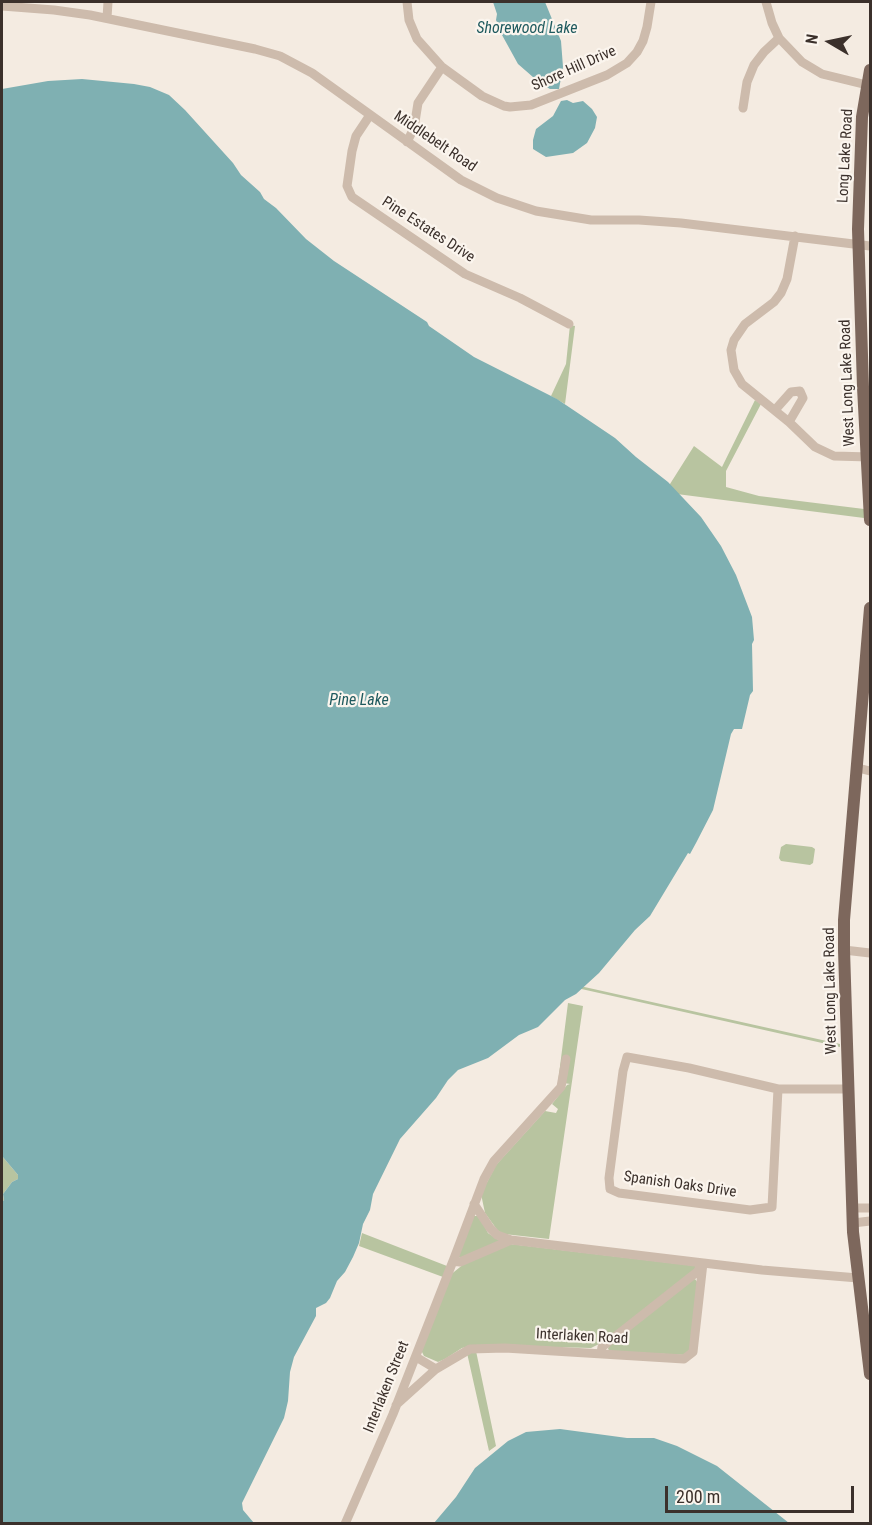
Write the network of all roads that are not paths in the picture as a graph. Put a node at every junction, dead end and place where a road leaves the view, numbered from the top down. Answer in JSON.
{"nodes":[{"id":1,"x":108,"y":2,"type":"edge"},
{"id":2,"x":407,"y":2,"type":"edge"},
{"id":3,"x":651,"y":2,"type":"edge"},
{"id":4,"x":766,"y":2,"type":"edge"},
{"id":5,"x":2,"y":6,"type":"edge"},
{"id":6,"x":107,"y":18,"type":"junction"},
{"id":7,"x":779,"y":38,"type":"junction"},
{"id":8,"x":442,"y":67,"type":"junction"},
{"id":9,"x":870,"y":70,"type":"edge"},
{"id":10,"x":867,"y":85,"type":"junction"},
{"id":11,"x":743,"y":108,"type":"dead end"},
{"id":12,"x":370,"y":115,"type":"junction"},
{"id":13,"x":407,"y":142,"type":"junction"},
{"id":14,"x":795,"y":236,"type":"junction"},
{"id":15,"x":864,"y":245,"type":"edge"},
{"id":16,"x":569,"y":324,"type":"dead end"},
{"id":17,"x":775,"y":410,"type":"junction"},
{"id":18,"x":789,"y":422,"type":"junction"},
{"id":19,"x":868,"y":458,"type":"edge"},
{"id":20,"x":870,"y":520,"type":"edge"},
{"id":21,"x":870,"y":608,"type":"edge"},
{"id":22,"x":869,"y":655,"type":"edge"},
{"id":23,"x":864,"y":769,"type":"edge"},
{"id":24,"x":844,"y":950,"type":"junction"},
{"id":25,"x":870,"y":953,"type":"edge"},
{"id":26,"x":566,"y":1059,"type":"dead end"},
{"id":27,"x":778,"y":1089,"type":"junction"},
{"id":28,"x":848,"y":1089,"type":"junction"},
{"id":29,"x":474,"y":1204,"type":"junction"},
{"id":30,"x":852,"y":1208,"type":"junction"},
{"id":31,"x":870,"y":1208,"type":"edge"},
{"id":32,"x":870,"y":1221,"type":"edge"},
{"id":33,"x":853,"y":1223,"type":"junction"},
{"id":34,"x":511,"y":1239,"type":"junction"},
{"id":35,"x":453,"y":1260,"type":"junction"},
{"id":36,"x":703,"y":1263,"type":"junction"},
{"id":37,"x":858,"y":1278,"type":"junction"},
{"id":38,"x":601,"y":1353,"type":"junction"},
{"id":39,"x":416,"y":1357,"type":"junction"},
{"id":40,"x":436,"y":1369,"type":"junction"},
{"id":41,"x":870,"y":1374,"type":"edge"},
{"id":42,"x":396,"y":1405,"type":"junction"},
{"id":43,"x":345,"y":1524,"type":"edge"}],
"edges":[{"from":1,"to":6,"type":"street"},
{"from":2,"to":8,"type":"street","name":"Shore Hill Drive"},
{"from":3,"to":8,"type":"street","name":"Shore Hill Drive"},
{"from":4,"to":7,"type":"street"},
{"from":5,"to":6,"type":"street","name":"Middlebelt Road"},
{"from":6,"to":12,"type":"street","name":"Middlebelt Road"},
{"from":7,"to":10,"type":"street"},
{"from":7,"to":11,"type":"street"},
{"from":8,"to":13,"type":"street"},
{"from":9,"to":10,"type":"main road","name":"Long Lake Road"},
{"from":10,"to":15,"type":"main road","name":"Long Lake Road"},
{"from":12,"to":13,"type":"street","name":"Middlebelt Road"},
{"from":12,"to":16,"type":"street","name":"Pine Estates Drive"},
{"from":13,"to":14,"type":"street","name":"Middlebelt Road"},
{"from":14,"to":15,"type":"street","name":"Middlebelt Road"},
{"from":14,"to":17,"type":"street"},
{"from":15,"to":19,"type":"main road","name":"West Long Lake Road"},
{"from":17,"to":18,"type":"street"},
{"from":17,"to":18,"type":"street"},
{"from":18,"to":19,"type":"street"},
{"from":19,"to":20,"type":"main road","name":"West Long Lake Road"},
{"from":21,"to":22,"type":"main road","name":"West Long Lake Road"},
{"from":22,"to":23,"type":"main road","name":"West Long Lake Road"},
{"from":23,"to":24,"type":"main road","name":"West Long Lake Road"},
{"from":24,"to":25,"type":"street"},
{"from":24,"to":28,"type":"main road","name":"West Long Lake Road"},
{"from":26,"to":29,"type":"street","name":"Interlaken Street"},
{"from":27,"to":27,"type":"street","name":"Spanish Oaks Drive"},
{"from":27,"to":28,"type":"street","name":"Spanish Oaks Drive"},
{"from":28,"to":30,"type":"main road","name":"West Long Lake Road"},
{"from":29,"to":34,"type":"street"},
{"from":29,"to":35,"type":"street","name":"Interlaken Street"},
{"from":30,"to":31,"type":"street"},
{"from":30,"to":33,"type":"main road","name":"West Long Lake Road"},
{"from":32,"to":33,"type":"street"},
{"from":33,"to":37,"type":"main road","name":"West Long Lake Road"},
{"from":34,"to":35,"type":"street"},
{"from":34,"to":36,"type":"street"},
{"from":35,"to":39,"type":"street","name":"Interlaken Street"},
{"from":36,"to":37,"type":"street"},
{"from":36,"to":38,"type":"street"},
{"from":36,"to":38,"type":"street","name":"Interlaken Road"},
{"from":37,"to":41,"type":"main road","name":"West Long Lake Road"},
{"from":38,"to":40,"type":"street","name":"Interlaken Road"},
{"from":39,"to":40,"type":"street"},
{"from":39,"to":42,"type":"street","name":"Interlaken Street"},
{"from":40,"to":42,"type":"street","name":"Interlaken Road"},
{"from":42,"to":43,"type":"street","name":"Interlaken Street"}]}
